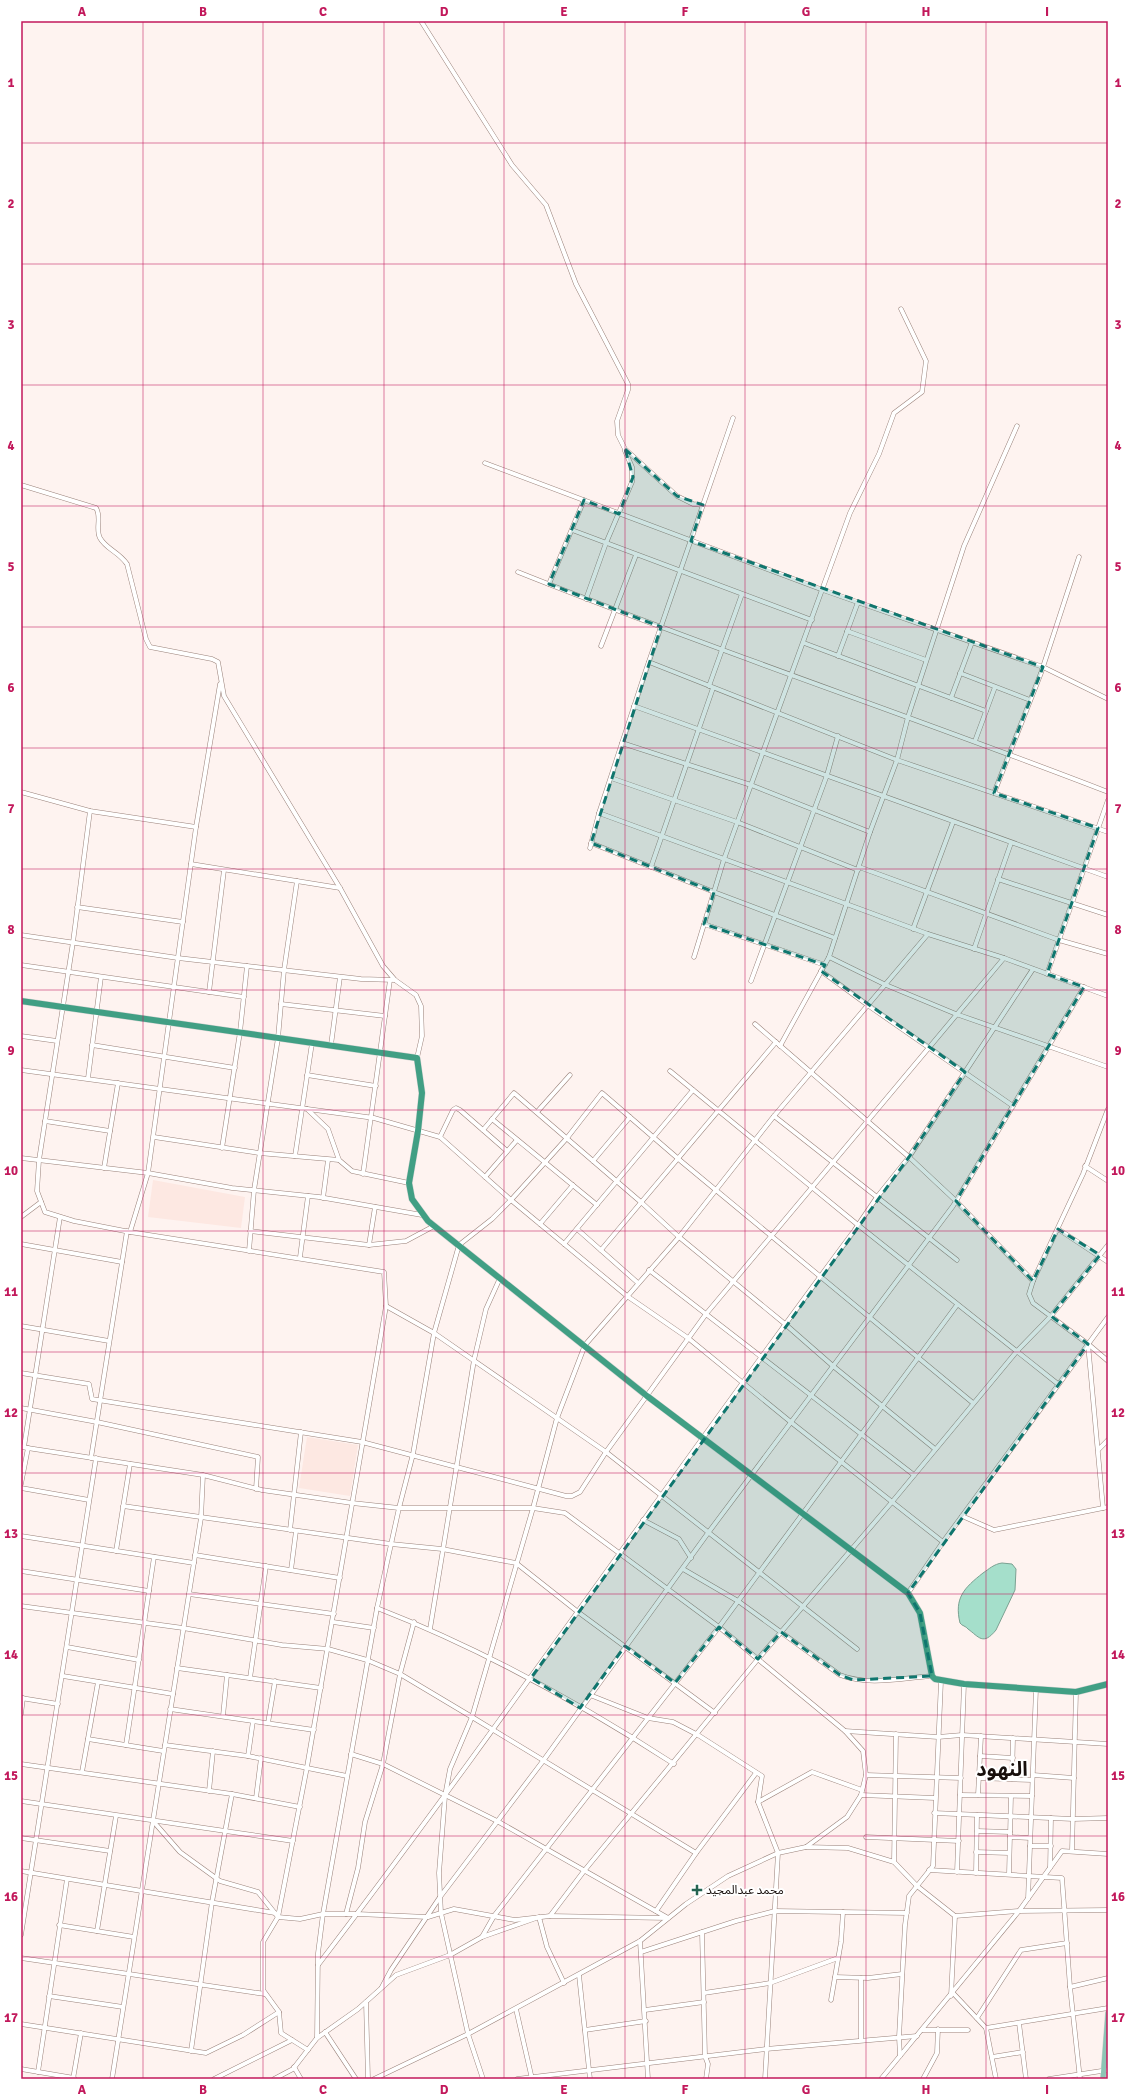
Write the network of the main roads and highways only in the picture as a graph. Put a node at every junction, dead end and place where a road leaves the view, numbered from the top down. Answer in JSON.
{"nodes":[{"id":1,"x":21,"y":1001,"type":"edge"},
{"id":2,"x":1108,"y":1684,"type":"edge"},
{"id":3,"x":1108,"y":2013,"type":"edge"},
{"id":4,"x":1106,"y":2070,"type":"edge"},
{"id":5,"x":1103,"y":2079,"type":"edge"}],
"edges":[{"from":1,"to":2,"type":"highway"},
{"from":3,"to":4,"type":"main road"},
{"from":4,"to":5,"type":"main road"}]}
